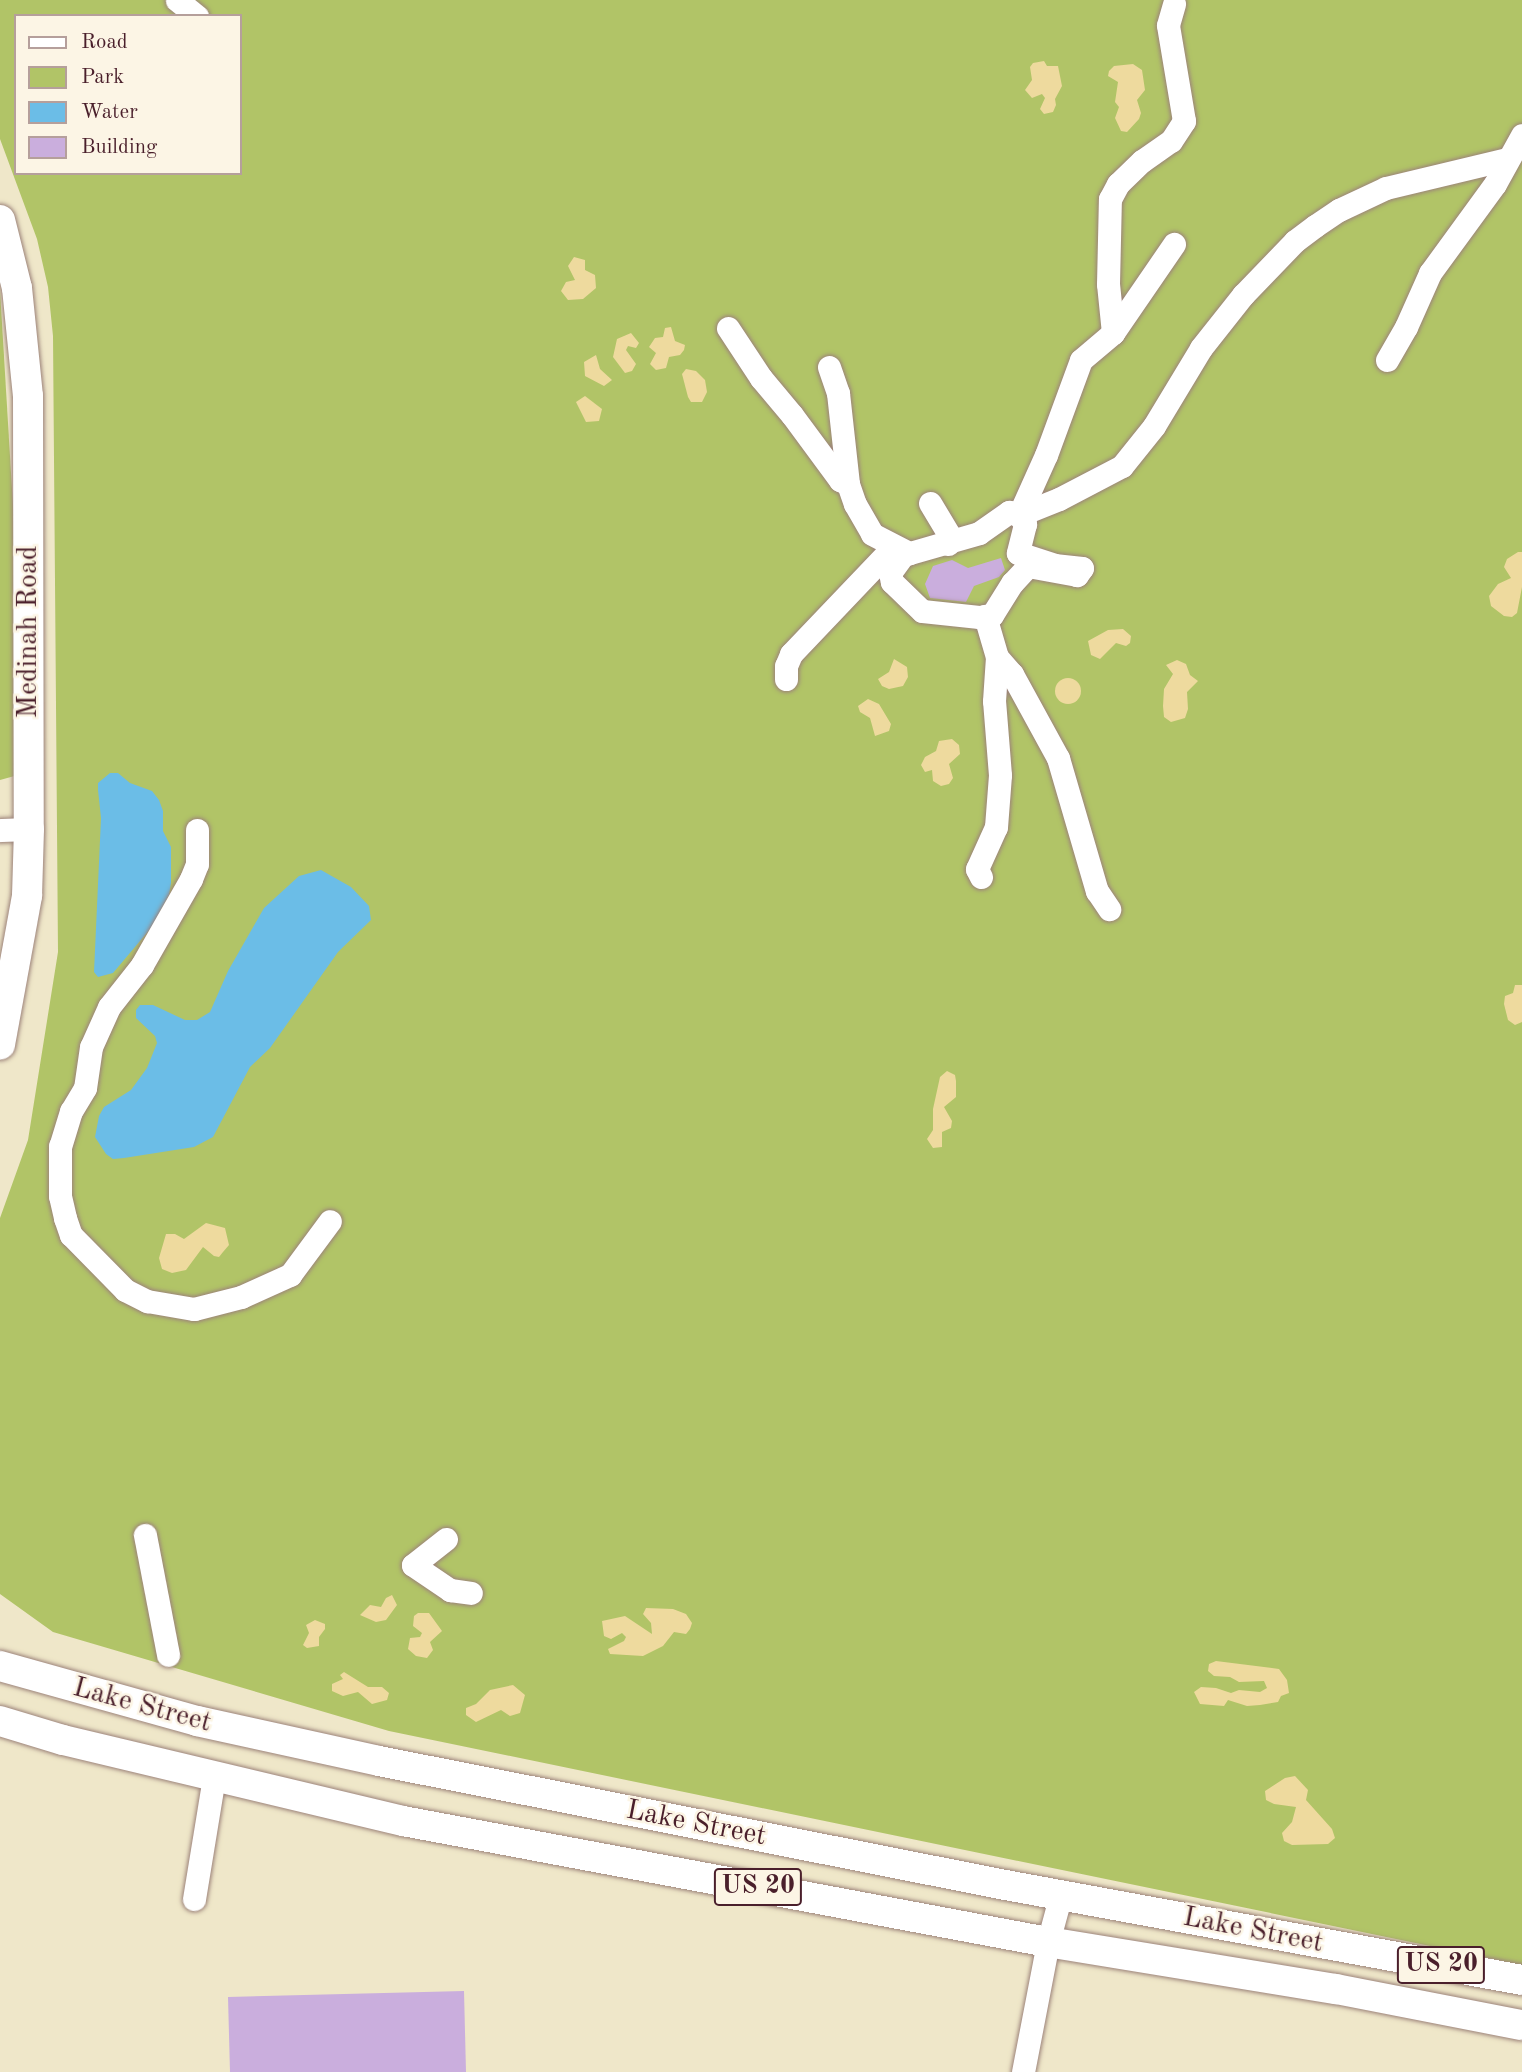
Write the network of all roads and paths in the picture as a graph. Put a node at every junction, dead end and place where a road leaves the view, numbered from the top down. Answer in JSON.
{"nodes":[{"id":1,"x":177,"y":0,"type":"edge"},
{"id":2,"x":1174,"y":4,"type":"dead end"},
{"id":3,"x":194,"y":14,"type":"edge"},
{"id":4,"x":1522,"y":135,"type":"edge"},
{"id":5,"x":1507,"y":159,"type":"junction"},
{"id":6,"x":0,"y":220,"type":"edge"},
{"id":7,"x":1174,"y":244,"type":"dead end"},
{"id":8,"x":727,"y":328,"type":"dead end"},
{"id":9,"x":1113,"y":333,"type":"junction"},
{"id":10,"x":1387,"y":360,"type":"dead end"},
{"id":11,"x":829,"y":367,"type":"dead end"},
{"id":12,"x":848,"y":484,"type":"junction"},
{"id":13,"x":930,"y":503,"type":"dead end"},
{"id":14,"x":1019,"y":515,"type":"junction"},
{"id":15,"x":948,"y":544,"type":"junction"},
{"id":16,"x":901,"y":550,"type":"junction"},
{"id":17,"x":985,"y":616,"type":"junction"},
{"id":18,"x":997,"y":657,"type":"junction"},
{"id":19,"x":786,"y":679,"type":"dead end"},
{"id":20,"x":30,"y":829,"type":"junction"},
{"id":21,"x":0,"y":830,"type":"edge"},
{"id":22,"x":197,"y":830,"type":"dead end"},
{"id":23,"x":981,"y":877,"type":"dead end"},
{"id":24,"x":1109,"y":909,"type":"dead end"},
{"id":25,"x":0,"y":1045,"type":"edge"},
{"id":26,"x":330,"y":1220,"type":"dead end"},
{"id":27,"x":145,"y":1535,"type":"dead end"},
{"id":28,"x":446,"y":1539,"type":"dead end"},
{"id":29,"x":471,"y":1593,"type":"dead end"},
{"id":30,"x":168,"y":1655,"type":"dead end"},
{"id":31,"x":0,"y":1666,"type":"edge"},
{"id":32,"x":0,"y":1721,"type":"edge"},
{"id":33,"x":214,"y":1777,"type":"junction"},
{"id":34,"x":1061,"y":1894,"type":"junction"},
{"id":35,"x":194,"y":1899,"type":"dead end"},
{"id":36,"x":1048,"y":1942,"type":"junction"},
{"id":37,"x":1522,"y":1980,"type":"edge"},
{"id":38,"x":1522,"y":2025,"type":"edge"},
{"id":39,"x":1023,"y":2072,"type":"edge"}],
"edges":[{"from":1,"to":3,"type":"lane"},
{"from":2,"to":9,"type":"lane"},
{"from":4,"to":5,"type":"lane"},
{"from":5,"to":10,"type":"lane"},
{"from":5,"to":14,"type":"lane"},
{"from":6,"to":20,"type":"main road","name":"Medinah Road"},
{"from":7,"to":9,"type":"lane"},
{"from":8,"to":12,"type":"lane"},
{"from":9,"to":14,"type":"lane"},
{"from":11,"to":12,"type":"lane"},
{"from":12,"to":16,"type":"lane"},
{"from":13,"to":15,"type":"lane"},
{"from":14,"to":15,"type":"lane"},
{"from":14,"to":17,"type":"lane"},
{"from":15,"to":16,"type":"lane"},
{"from":16,"to":17,"type":"lane"},
{"from":16,"to":19,"type":"lane"},
{"from":17,"to":18,"type":"lane"},
{"from":18,"to":23,"type":"lane"},
{"from":18,"to":24,"type":"lane"},
{"from":20,"to":21,"type":"lane"},
{"from":20,"to":25,"type":"main road","name":"Medinah Road"},
{"from":22,"to":26,"type":"lane"},
{"from":27,"to":30,"type":"lane"},
{"from":28,"to":29,"type":"lane"},
{"from":31,"to":34,"type":"main road","name":"Lake Street","number":"US 20"},
{"from":32,"to":33,"type":"main road","name":"Lake Street","number":"US 20"},
{"from":33,"to":35,"type":"lane"},
{"from":33,"to":36,"type":"main road","name":"Lake Street","number":"US 20"},
{"from":34,"to":36,"type":"lane"},
{"from":34,"to":37,"type":"main road","name":"Lake Street","number":"US 20"},
{"from":36,"to":38,"type":"main road","name":"Lake Street","number":"US 20"},
{"from":36,"to":39,"type":"lane"}]}
